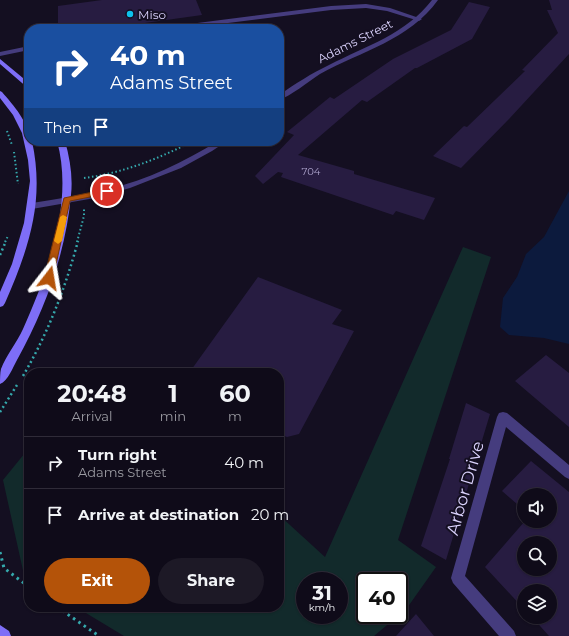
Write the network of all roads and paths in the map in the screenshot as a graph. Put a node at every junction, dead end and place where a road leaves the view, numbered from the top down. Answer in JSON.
{"nodes":[{"id":1,"x":435,"y":0,"type":"edge"},
{"id":2,"x":419,"y":19,"type":"junction"},
{"id":3,"x":205,"y":24,"type":"edge"},
{"id":4,"x":24,"y":49,"type":"edge"},
{"id":5,"x":0,"y":54,"type":"edge"},
{"id":6,"x":0,"y":60,"type":"edge"},
{"id":7,"x":24,"y":82,"type":"edge"},
{"id":8,"x":0,"y":93,"type":"edge"},
{"id":9,"x":284,"y":95,"type":"edge"},
{"id":10,"x":6,"y":128,"type":"dead end"},
{"id":11,"x":24,"y":131,"type":"edge"},
{"id":12,"x":30,"y":146,"type":"edge"},
{"id":13,"x":62,"y":146,"type":"edge"},
{"id":14,"x":184,"y":146,"type":"edge"},
{"id":15,"x":216,"y":146,"type":"edge"},
{"id":16,"x":84,"y":178,"type":"dead end"},
{"id":17,"x":18,"y":190,"type":"dead end"},
{"id":18,"x":67,"y":200,"type":"junction"},
{"id":19,"x":32,"y":206,"type":"junction"},
{"id":20,"x":9,"y":231,"type":"dead end"},
{"id":21,"x":0,"y":255,"type":"edge"},
{"id":22,"x":0,"y":303,"type":"edge"},
{"id":23,"x":0,"y":379,"type":"edge"},
{"id":24,"x":569,"y":473,"type":"edge"},
{"id":25,"x":0,"y":552,"type":"edge"},
{"id":26,"x":24,"y":583,"type":"edge"},
{"id":27,"x":64,"y":612,"type":"edge"},
{"id":28,"x":0,"y":632,"type":"edge"},
{"id":29,"x":4,"y":636,"type":"edge"},
{"id":30,"x":99,"y":636,"type":"edge"},
{"id":31,"x":509,"y":636,"type":"edge"}],
"edges":[{"from":1,"to":2,"type":"street","name":"Adams Street"},
{"from":2,"to":3,"type":"street"},
{"from":2,"to":9,"type":"street","name":"Adams Street"},
{"from":4,"to":5,"type":"street"},
{"from":6,"to":7,"type":"street"},
{"from":8,"to":11,"type":"street"},
{"from":10,"to":17,"type":"path"},
{"from":12,"to":19,"type":"street"},
{"from":13,"to":18,"type":"street"},
{"from":14,"to":16,"type":"path"},
{"from":15,"to":18,"type":"street"},
{"from":18,"to":19,"type":"street"},
{"from":18,"to":23,"type":"street"},
{"from":19,"to":22,"type":"street"},
{"from":20,"to":21,"type":"path"},
{"from":24,"to":31,"type":"street","name":"Arbor Drive"},
{"from":25,"to":26,"type":"path"},
{"from":27,"to":30,"type":"path"},
{"from":28,"to":29,"type":"street"}]}
